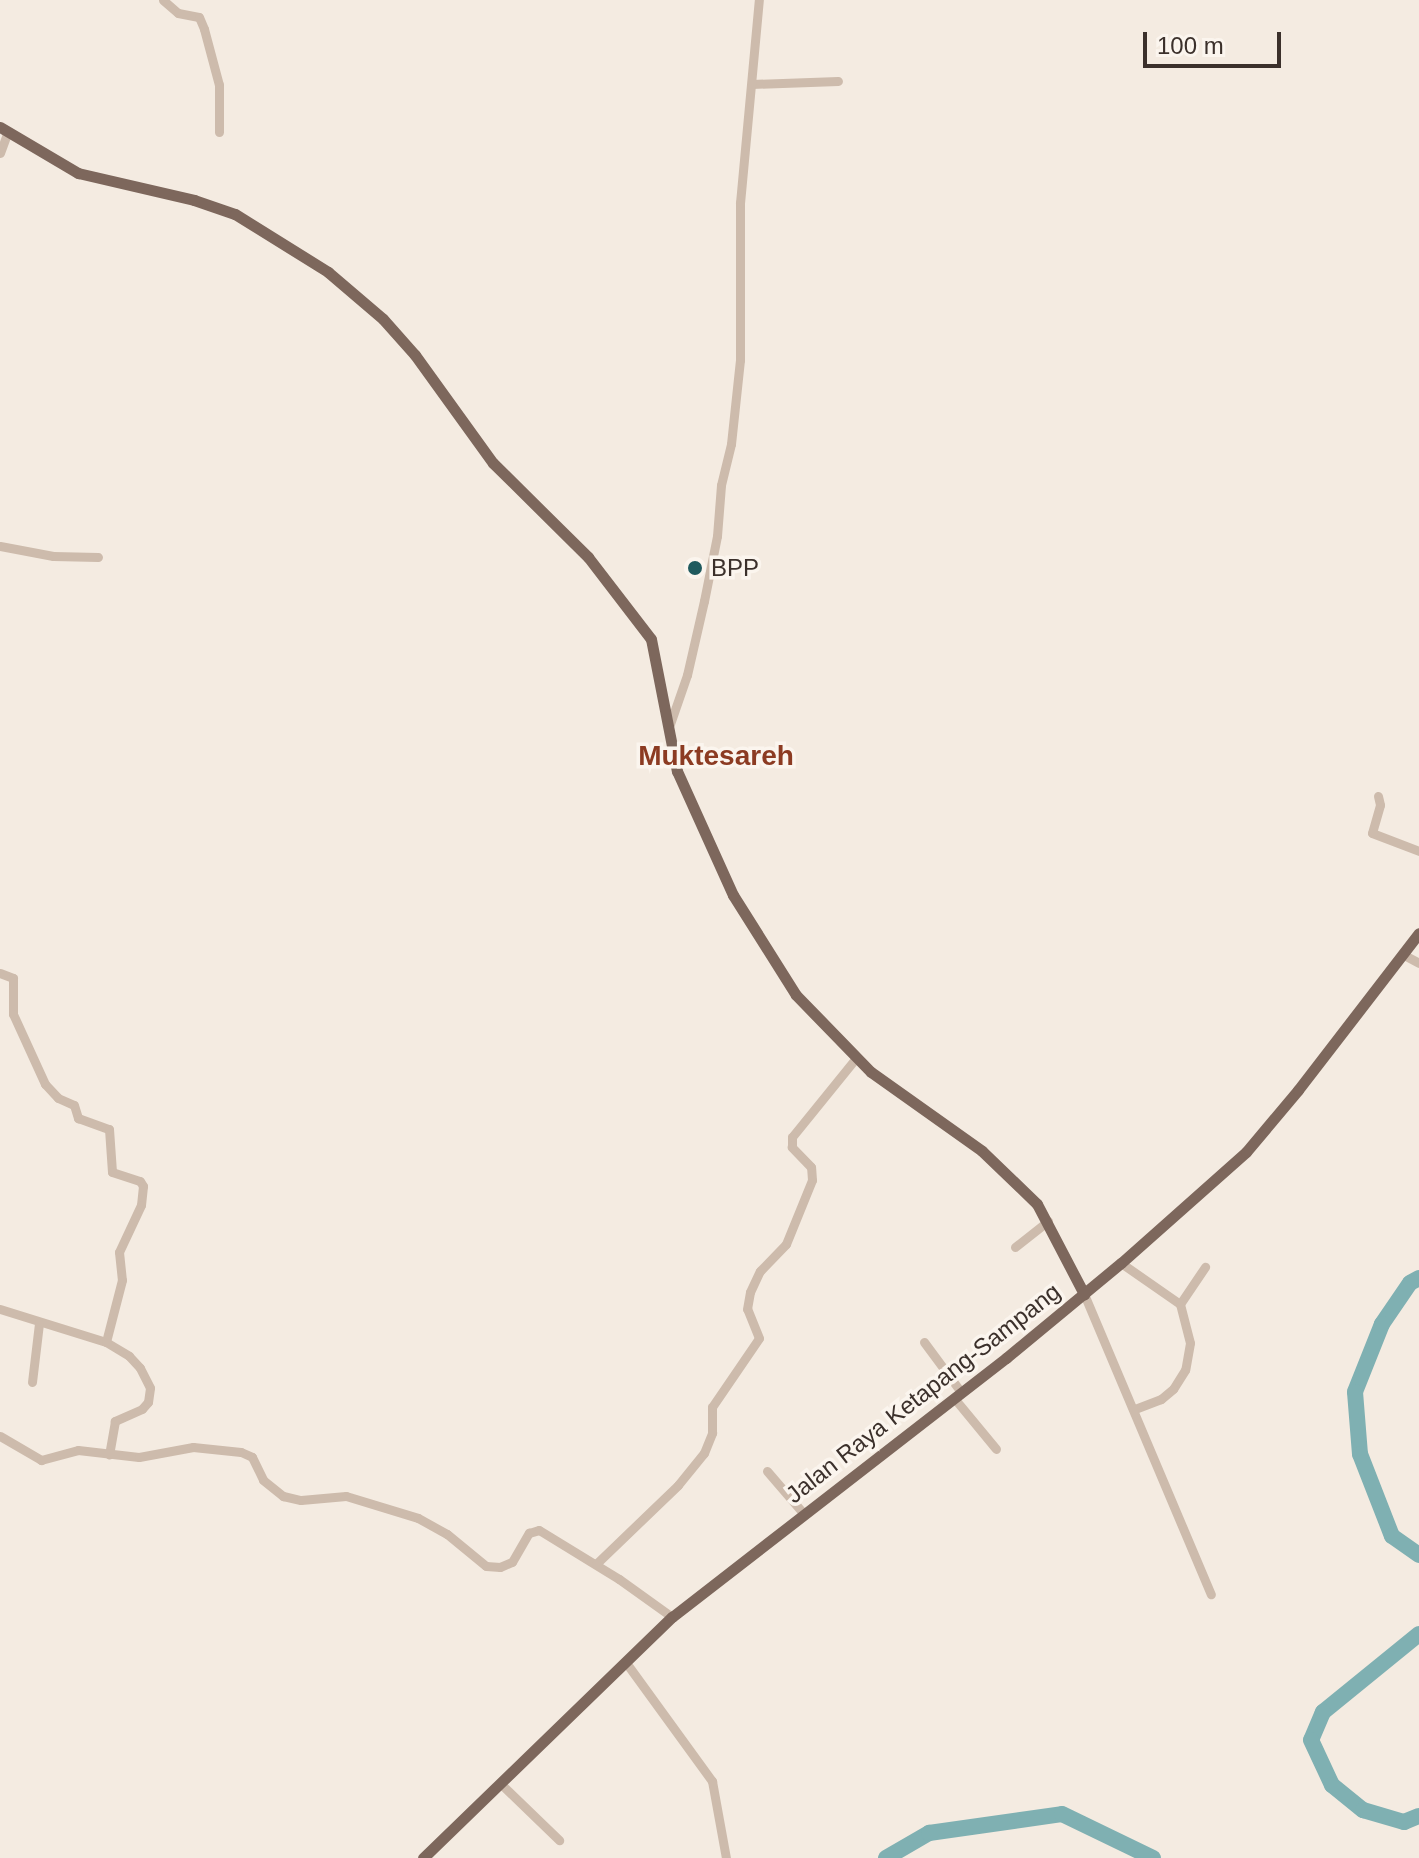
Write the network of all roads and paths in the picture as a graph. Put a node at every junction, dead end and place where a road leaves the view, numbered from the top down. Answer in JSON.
{"nodes":[{"id":1,"x":163,"y":0,"type":"edge"},
{"id":2,"x":759,"y":0,"type":"edge"},
{"id":3,"x":838,"y":81,"type":"dead end"},
{"id":4,"x":752,"y":84,"type":"junction"},
{"id":5,"x":4,"y":129,"type":"edge"},
{"id":6,"x":219,"y":132,"type":"dead end"},
{"id":7,"x":0,"y":153,"type":"edge"},
{"id":8,"x":0,"y":546,"type":"edge"},
{"id":9,"x":98,"y":557,"type":"dead end"},
{"id":10,"x":670,"y":724,"type":"junction"},
{"id":11,"x":1378,"y":796,"type":"dead end"},
{"id":12,"x":1419,"y":851,"type":"edge"},
{"id":13,"x":1419,"y":933,"type":"edge"},
{"id":14,"x":1404,"y":955,"type":"junction"},
{"id":15,"x":1419,"y":963,"type":"edge"},
{"id":16,"x":0,"y":973,"type":"edge"},
{"id":17,"x":856,"y":1058,"type":"junction"},
{"id":18,"x":1048,"y":1221,"type":"junction"},
{"id":19,"x":1015,"y":1247,"type":"dead end"},
{"id":20,"x":1121,"y":1263,"type":"junction"},
{"id":21,"x":1205,"y":1267,"type":"dead end"},
{"id":22,"x":1084,"y":1294,"type":"junction"},
{"id":23,"x":1180,"y":1304,"type":"junction"},
{"id":24,"x":0,"y":1309,"type":"edge"},
{"id":25,"x":39,"y":1323,"type":"junction"},
{"id":26,"x":106,"y":1342,"type":"junction"},
{"id":27,"x":924,"y":1342,"type":"dead end"},
{"id":28,"x":32,"y":1382,"type":"dead end"},
{"id":29,"x":958,"y":1395,"type":"junction"},
{"id":30,"x":1135,"y":1409,"type":"junction"},
{"id":31,"x":0,"y":1436,"type":"edge"},
{"id":32,"x":996,"y":1449,"type":"dead end"},
{"id":33,"x":109,"y":1454,"type":"junction"},
{"id":34,"x":767,"y":1471,"type":"dead end"},
{"id":35,"x":804,"y":1514,"type":"junction"},
{"id":36,"x":596,"y":1564,"type":"junction"},
{"id":37,"x":1211,"y":1594,"type":"dead end"},
{"id":38,"x":672,"y":1617,"type":"junction"},
{"id":39,"x":627,"y":1664,"type":"junction"},
{"id":40,"x":501,"y":1784,"type":"junction"},
{"id":41,"x":559,"y":1840,"type":"dead end"},
{"id":42,"x":423,"y":1858,"type":"edge"},
{"id":43,"x":726,"y":1858,"type":"edge"}],
"edges":[{"from":1,"to":6,"type":"street"},
{"from":2,"to":4,"type":"street"},
{"from":3,"to":4,"type":"street"},
{"from":4,"to":10,"type":"street"},
{"from":5,"to":7,"type":"street"},
{"from":5,"to":10,"type":"main road"},
{"from":8,"to":9,"type":"street"},
{"from":10,"to":17,"type":"main road"},
{"from":11,"to":12,"type":"street"},
{"from":13,"to":14,"type":"main road","name":"Jalan Raya Ketapang-Sampang"},
{"from":14,"to":15,"type":"street"},
{"from":14,"to":20,"type":"main road","name":"Jalan Raya Ketapang-Sampang"},
{"from":16,"to":26,"type":"street"},
{"from":17,"to":18,"type":"main road"},
{"from":17,"to":36,"type":"street"},
{"from":18,"to":19,"type":"street"},
{"from":18,"to":22,"type":"main road"},
{"from":20,"to":22,"type":"main road","name":"Jalan Raya Ketapang-Sampang"},
{"from":20,"to":23,"type":"street"},
{"from":21,"to":23,"type":"street"},
{"from":22,"to":29,"type":"main road","name":"Jalan Raya Ketapang-Sampang"},
{"from":22,"to":30,"type":"street"},
{"from":23,"to":30,"type":"street"},
{"from":24,"to":25,"type":"street"},
{"from":25,"to":26,"type":"street"},
{"from":25,"to":28,"type":"street"},
{"from":26,"to":33,"type":"street"},
{"from":27,"to":29,"type":"street"},
{"from":29,"to":32,"type":"street"},
{"from":29,"to":35,"type":"main road","name":"Jalan Raya Ketapang-Sampang"},
{"from":30,"to":37,"type":"street"},
{"from":31,"to":33,"type":"street"},
{"from":33,"to":36,"type":"street"},
{"from":34,"to":35,"type":"street"},
{"from":35,"to":38,"type":"main road","name":"Jalan Raya Ketapang-Sampang"},
{"from":36,"to":38,"type":"street"},
{"from":38,"to":39,"type":"main road","name":"Jalan Raya Ketapang-Sampang"},
{"from":39,"to":40,"type":"main road","name":"Jalan Raya Ketapang-Sampang"},
{"from":39,"to":43,"type":"street"},
{"from":40,"to":41,"type":"street"},
{"from":40,"to":42,"type":"main road","name":"Jalan Raya Ketapang-Sampang"}]}
